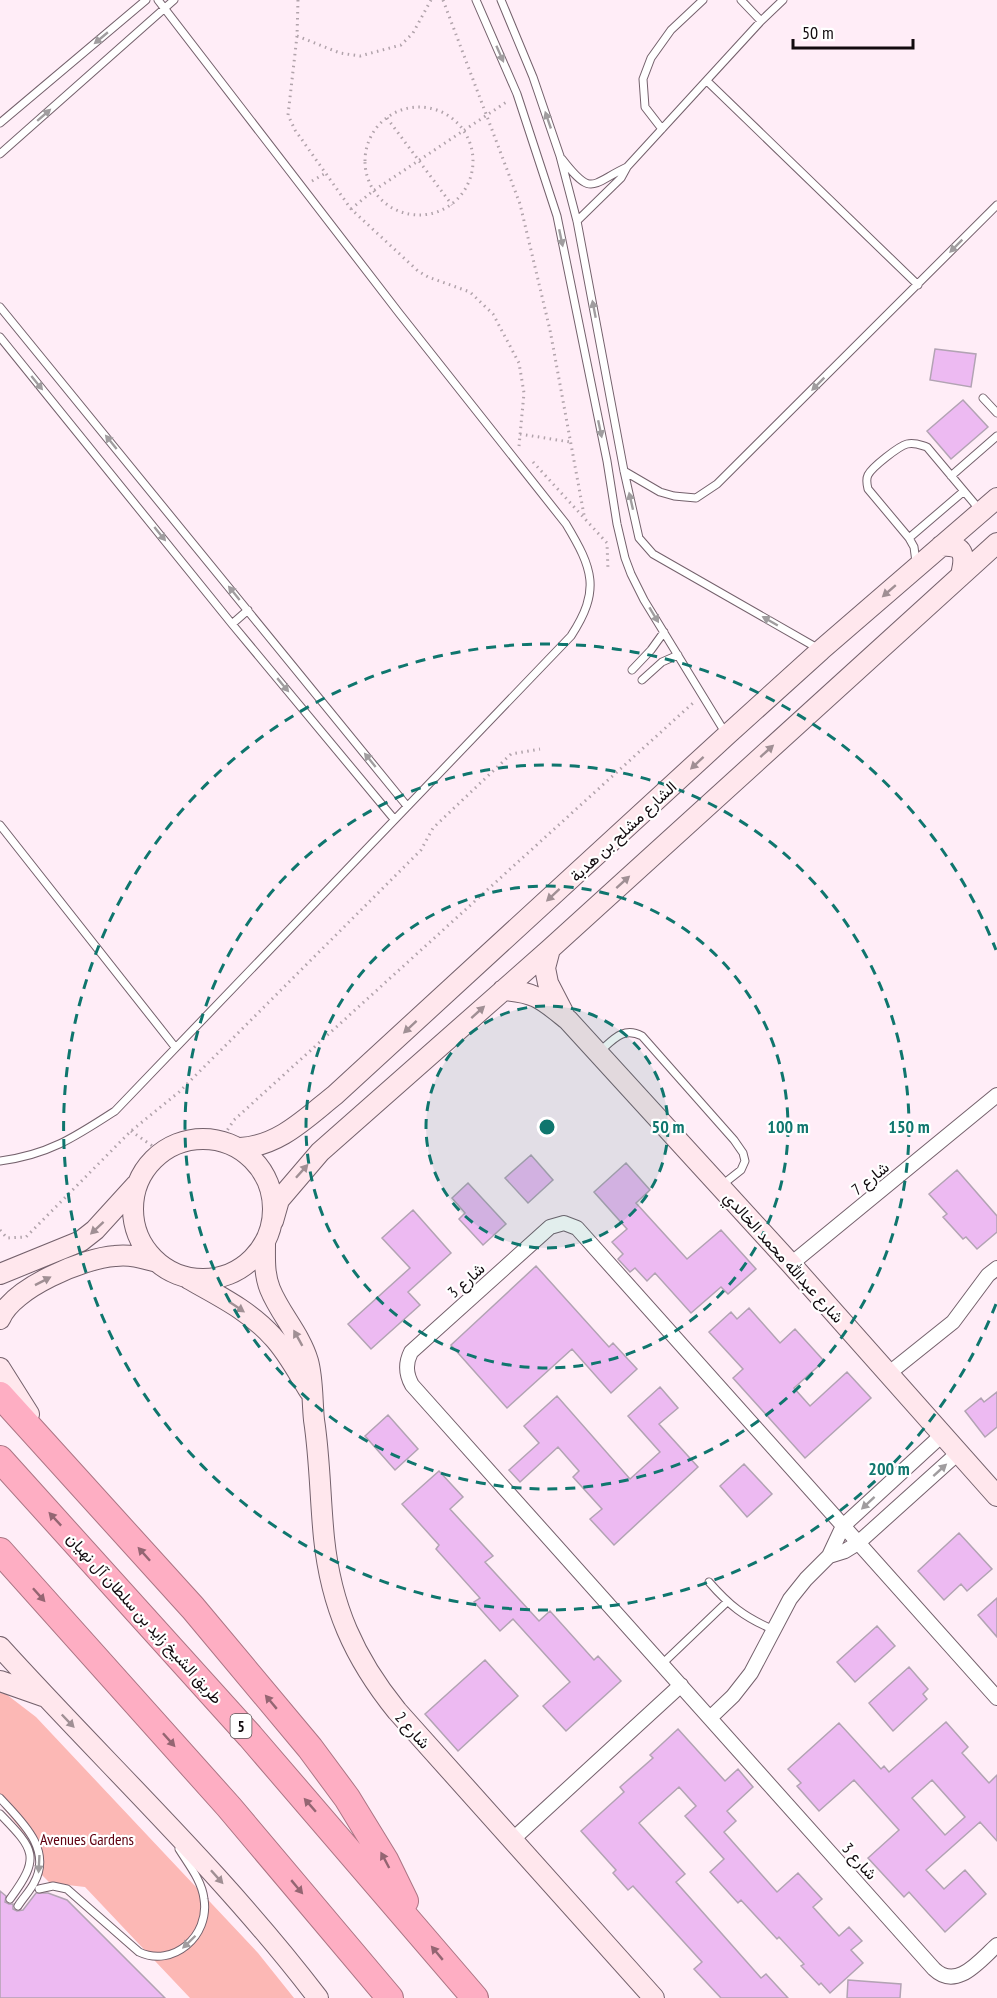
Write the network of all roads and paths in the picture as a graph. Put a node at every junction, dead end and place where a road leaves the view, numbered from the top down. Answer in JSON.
{"nodes":[{"id":1,"x":146,"y":0,"type":"edge"},
{"id":2,"x":158,"y":0,"type":"edge"},
{"id":3,"x":174,"y":0,"type":"edge"},
{"id":4,"x":299,"y":0,"type":"edge"},
{"id":5,"x":430,"y":0,"type":"edge"},
{"id":6,"x":443,"y":0,"type":"edge"},
{"id":7,"x":476,"y":0,"type":"edge"},
{"id":8,"x":501,"y":0,"type":"edge"},
{"id":9,"x":703,"y":0,"type":"edge"},
{"id":10,"x":741,"y":0,"type":"edge"},
{"id":11,"x":783,"y":0,"type":"edge"},
{"id":12,"x":165,"y":9,"type":"junction"},
{"id":13,"x":761,"y":21,"type":"junction"},
{"id":14,"x":297,"y":36,"type":"junction"},
{"id":15,"x":707,"y":81,"type":"junction"},
{"id":16,"x":517,"y":94,"type":"junction"},
{"id":17,"x":487,"y":115,"type":"junction"},
{"id":18,"x":387,"y":118,"type":"junction"},
{"id":19,"x":0,"y":123,"type":"edge"},
{"id":20,"x":662,"y":129,"type":"junction"},
{"id":21,"x":463,"y":131,"type":"junction"},
{"id":22,"x":0,"y":154,"type":"edge"},
{"id":23,"x":560,"y":156,"type":"junction"},
{"id":24,"x":419,"y":160,"type":"junction"},
{"id":25,"x":627,"y":166,"type":"junction"},
{"id":26,"x":326,"y":173,"type":"junction"},
{"id":27,"x":302,"y":188,"type":"junction"},
{"id":28,"x":373,"y":191,"type":"junction"},
{"id":29,"x":452,"y":205,"type":"junction"},
{"id":30,"x":997,"y":205,"type":"edge"},
{"id":31,"x":351,"y":209,"type":"junction"},
{"id":32,"x":578,"y":221,"type":"junction"},
{"id":33,"x":918,"y":285,"type":"junction"},
{"id":34,"x":0,"y":308,"type":"edge"},
{"id":35,"x":0,"y":337,"type":"edge"},
{"id":36,"x":983,"y":398,"type":"dead end"},
{"id":37,"x":997,"y":413,"type":"edge"},
{"id":38,"x":520,"y":434,"type":"junction"},
{"id":39,"x":997,"y":436,"type":"edge"},
{"id":40,"x":570,"y":442,"type":"junction"},
{"id":41,"x":525,"y":453,"type":"dead end"},
{"id":42,"x":533,"y":461,"type":"dead end"},
{"id":43,"x":624,"y":471,"type":"junction"},
{"id":44,"x":951,"y":476,"type":"junction"},
{"id":45,"x":964,"y":491,"type":"junction"},
{"id":46,"x":997,"y":498,"type":"edge"},
{"id":47,"x":981,"y":511,"type":"junction"},
{"id":48,"x":584,"y":517,"type":"junction"},
{"id":49,"x":997,"y":535,"type":"edge"},
{"id":50,"x":909,"y":538,"type":"junction"},
{"id":51,"x":997,"y":543,"type":"edge"},
{"id":52,"x":941,"y":546,"type":"junction"},
{"id":53,"x":917,"y":567,"type":"junction"},
{"id":54,"x":608,"y":570,"type":"dead end"},
{"id":55,"x":961,"y":575,"type":"junction"},
{"id":56,"x":248,"y":610,"type":"junction"},
{"id":57,"x":232,"y":624,"type":"junction"},
{"id":58,"x":664,"y":632,"type":"junction"},
{"id":59,"x":821,"y":651,"type":"junction"},
{"id":60,"x":678,"y":655,"type":"junction"},
{"id":61,"x":632,"y":670,"type":"dead end"},
{"id":62,"x":642,"y":680,"type":"dead end"},
{"id":63,"x":702,"y":695,"type":"junction"},
{"id":64,"x":727,"y":735,"type":"junction"},
{"id":65,"x":540,"y":749,"type":"dead end"},
{"id":66,"x":407,"y":806,"type":"junction"},
{"id":67,"x":394,"y":819,"type":"junction"},
{"id":68,"x":0,"y":825,"type":"edge"},
{"id":69,"x":550,"y":949,"type":"junction"},
{"id":70,"x":503,"y":990,"type":"junction"},
{"id":71,"x":568,"y":1020,"type":"junction"},
{"id":72,"x":175,"y":1047,"type":"junction"},
{"id":73,"x":598,"y":1053,"type":"junction"},
{"id":74,"x":997,"y":1095,"type":"edge"},
{"id":75,"x":131,"y":1131,"type":"junction"},
{"id":76,"x":221,"y":1140,"type":"junction"},
{"id":77,"x":240,"y":1148,"type":"junction"},
{"id":78,"x":161,"y":1152,"type":"junction"},
{"id":79,"x":0,"y":1161,"type":"edge"},
{"id":80,"x":136,"y":1185,"type":"junction"},
{"id":81,"x":720,"y":1186,"type":"junction"},
{"id":82,"x":273,"y":1221,"type":"junction"},
{"id":83,"x":0,"y":1230,"type":"edge"},
{"id":84,"x":265,"y":1244,"type":"junction"},
{"id":85,"x":157,"y":1262,"type":"junction"},
{"id":86,"x":791,"y":1264,"type":"junction"},
{"id":87,"x":997,"y":1268,"type":"edge"},
{"id":88,"x":0,"y":1274,"type":"edge"},
{"id":89,"x":187,"y":1277,"type":"junction"},
{"id":90,"x":0,"y":1319,"type":"edge"},
{"id":91,"x":0,"y":1368,"type":"edge"},
{"id":92,"x":888,"y":1374,"type":"junction"},
{"id":93,"x":311,"y":1394,"type":"junction"},
{"id":94,"x":0,"y":1395,"type":"edge"},
{"id":95,"x":942,"y":1435,"type":"junction"},
{"id":96,"x":958,"y":1453,"type":"junction"},
{"id":97,"x":0,"y":1459,"type":"edge"},
{"id":98,"x":71,"y":1472,"type":"junction"},
{"id":99,"x":997,"y":1496,"type":"edge"},
{"id":100,"x":843,"y":1526,"type":"junction"},
{"id":101,"x":858,"y":1543,"type":"junction"},
{"id":102,"x":0,"y":1551,"type":"edge"},
{"id":103,"x":829,"y":1556,"type":"junction"},
{"id":104,"x":709,"y":1582,"type":"dead end"},
{"id":105,"x":727,"y":1602,"type":"junction"},
{"id":106,"x":772,"y":1629,"type":"junction"},
{"id":107,"x":0,"y":1647,"type":"edge"},
{"id":108,"x":662,"y":1664,"type":"junction"},
{"id":109,"x":0,"y":1681,"type":"edge"},
{"id":110,"x":681,"y":1685,"type":"junction"},
{"id":111,"x":46,"y":1698,"type":"junction"},
{"id":112,"x":997,"y":1698,"type":"edge"},
{"id":113,"x":710,"y":1718,"type":"junction"},
{"id":114,"x":0,"y":1798,"type":"edge"},
{"id":115,"x":0,"y":1814,"type":"edge"},
{"id":116,"x":160,"y":1816,"type":"junction"},
{"id":117,"x":512,"y":1840,"type":"junction"},
{"id":118,"x":39,"y":1889,"type":"dead end"},
{"id":119,"x":10,"y":1899,"type":"dead end"},
{"id":120,"x":18,"y":1906,"type":"dead end"},
{"id":121,"x":419,"y":1932,"type":"junction"},
{"id":122,"x":997,"y":1945,"type":"edge"},
{"id":123,"x":318,"y":1998,"type":"edge"},
{"id":124,"x":390,"y":1998,"type":"edge"},
{"id":125,"x":475,"y":1998,"type":"edge"},
{"id":126,"x":654,"y":1998,"type":"edge"}],
"edges":[{"from":1,"to":19,"type":"lane","one_way":true},
{"from":2,"to":12,"type":"lane"},
{"from":3,"to":12,"type":"lane"},
{"from":4,"to":14,"type":"path"},
{"from":5,"to":14,"type":"path"},
{"from":6,"to":17,"type":"path"},
{"from":7,"to":16,"type":"lane","one_way":true},
{"from":23,"to":8,"type":"lane","one_way":true},
{"from":9,"to":20,"type":"lane"},
{"from":10,"to":13,"type":"lane"},
{"from":11,"to":13,"type":"lane"},
{"from":22,"to":12,"type":"lane","one_way":true},
{"from":12,"to":27,"type":"lane"},
{"from":13,"to":15,"type":"lane"},
{"from":14,"to":26,"type":"path"},
{"from":15,"to":20,"type":"lane"},
{"from":15,"to":33,"type":"lane"},
{"from":16,"to":17,"type":"path"},
{"from":16,"to":58,"type":"lane","one_way":true},
{"from":17,"to":21,"type":"path"},
{"from":17,"to":40,"type":"path"},
{"from":18,"to":21,"type":"path"},
{"from":18,"to":24,"type":"path"},
{"from":18,"to":28,"type":"path"},
{"from":20,"to":25,"type":"lane"},
{"from":21,"to":24,"type":"path"},
{"from":21,"to":29,"type":"path"},
{"from":23,"to":25,"type":"lane"},
{"from":23,"to":32,"type":"lane"},
{"from":24,"to":28,"type":"path"},
{"from":24,"to":29,"type":"path"},
{"from":25,"to":32,"type":"lane"},
{"from":26,"to":27,"type":"path"},
{"from":26,"to":31,"type":"path"},
{"from":27,"to":66,"type":"lane"},
{"from":28,"to":29,"type":"path"},
{"from":28,"to":31,"type":"path"},
{"from":30,"to":33,"type":"lane","one_way":true},
{"from":31,"to":38,"type":"path"},
{"from":43,"to":32,"type":"lane","one_way":true},
{"from":33,"to":43,"type":"lane","one_way":true},
{"from":56,"to":34,"type":"lane","one_way":true},
{"from":35,"to":57,"type":"lane","one_way":true},
{"from":36,"to":37,"type":"lane"},
{"from":38,"to":40,"type":"path"},
{"from":38,"to":41,"type":"path"},
{"from":39,"to":44,"type":"lane"},
{"from":40,"to":48,"type":"path"},
{"from":42,"to":48,"type":"path"},
{"from":59,"to":43,"type":"lane","one_way":true},
{"from":44,"to":45,"type":"lane"},
{"from":44,"to":50,"type":"lane"},
{"from":45,"to":47,"type":"lane"},
{"from":45,"to":50,"type":"lane"},
{"from":46,"to":47,"type":"street","name":"الشارع مشلح بن هدبة"},
{"from":47,"to":49,"type":"street"},
{"from":47,"to":52,"type":"street","name":"الشارع مشلح بن هدبة"},
{"from":48,"to":54,"type":"path"},
{"from":50,"to":53,"type":"lane"},
{"from":51,"to":55,"type":"street"},
{"from":52,"to":53,"type":"street","name":"الشارع مشلح بن هدبة"},
{"from":52,"to":55,"type":"street"},
{"from":53,"to":59,"type":"street","name":"الشارع مشلح بن هدبة","one_way":true},
{"from":69,"to":55,"type":"street","one_way":true},
{"from":56,"to":57,"type":"lane"},
{"from":66,"to":56,"type":"lane","one_way":true},
{"from":57,"to":67,"type":"lane","one_way":true},
{"from":58,"to":60,"type":"lane"},
{"from":58,"to":61,"type":"lane"},
{"from":59,"to":64,"type":"street","name":"الشارع مشلح بن هدبة"},
{"from":60,"to":62,"type":"lane"},
{"from":60,"to":63,"type":"lane"},
{"from":63,"to":64,"type":"lane"},
{"from":63,"to":76,"type":"path"},
{"from":64,"to":77,"type":"street","name":"الشارع مشلح بن هدبة","one_way":true},
{"from":65,"to":75,"type":"path"},
{"from":66,"to":67,"type":"lane"},
{"from":67,"to":72,"type":"lane"},
{"from":68,"to":72,"type":"lane"},
{"from":69,"to":70,"type":"street"},
{"from":69,"to":71,"type":"street","name":"شارع عبدالله محمد الخالدي"},
{"from":70,"to":71,"type":"street","name":"شارع عبدالله محمد الخالدي"},
{"from":82,"to":70,"type":"street","one_way":true},
{"from":71,"to":73,"type":"street","name":"شارع عبدالله محمد الخالدي"},
{"from":72,"to":79,"type":"lane"},
{"from":73,"to":81,"type":"street","name":"شارع عبدالله محمد الخالدي"},
{"from":73,"to":81,"type":"lane"},
{"from":74,"to":86,"type":"street","name":"شارع 7"},
{"from":75,"to":78,"type":"path"},
{"from":75,"to":83,"type":"path"},
{"from":76,"to":77,"type":"street"},
{"from":76,"to":78,"type":"street"},
{"from":77,"to":82,"type":"street"},
{"from":78,"to":80,"type":"street"},
{"from":80,"to":85,"type":"street"},
{"from":80,"to":88,"type":"street","one_way":true},
{"from":81,"to":86,"type":"street","name":"شارع عبدالله محمد الخالدي"},
{"from":82,"to":84,"type":"street"},
{"from":84,"to":89,"type":"street"},
{"from":93,"to":84,"type":"street","name":"شارع 2","one_way":true},
{"from":85,"to":89,"type":"street"},
{"from":90,"to":85,"type":"street","one_way":true},
{"from":86,"to":92,"type":"street","name":"شارع عبدالله محمد الخالدي"},
{"from":87,"to":92,"type":"street"},
{"from":89,"to":93,"type":"street","name":"شارع 2","one_way":true},
{"from":91,"to":98,"type":"street"},
{"from":92,"to":95,"type":"street","name":"شارع عبدالله محمد الخالدي"},
{"from":93,"to":117,"type":"street","name":"شارع 2"},
{"from":94,"to":98,"type":"highway"},
{"from":95,"to":96,"type":"street","name":"شارع عبدالله محمد الخالدي"},
{"from":95,"to":100,"type":"street","one_way":true},
{"from":96,"to":99,"type":"street","name":"شارع عبدالله محمد الخالدي"},
{"from":101,"to":96,"type":"street","one_way":true},
{"from":121,"to":97,"type":"highway","name":"طريق الشيخ زايد بن سلطان آل نهيان","number":"5","one_way":true},
{"from":121,"to":98,"type":"highway","one_way":true},
{"from":100,"to":101,"type":"street","name":"شارع 3"},
{"from":100,"to":103,"type":"street"},
{"from":100,"to":108,"type":"street","name":"شارع 3"},
{"from":101,"to":103,"type":"street"},
{"from":101,"to":112,"type":"street","name":"شارع 3"},
{"from":102,"to":124,"type":"highway","one_way":true},
{"from":103,"to":106,"type":"street"},
{"from":104,"to":105,"type":"lane"},
{"from":105,"to":106,"type":"lane"},
{"from":105,"to":108,"type":"lane"},
{"from":106,"to":113,"type":"street"},
{"from":107,"to":111,"type":"street"},
{"from":108,"to":110,"type":"street","name":"شارع 3"},
{"from":109,"to":111,"type":"street"},
{"from":110,"to":113,"type":"street","name":"شارع 3"},
{"from":110,"to":117,"type":"street"},
{"from":111,"to":116,"type":"street","one_way":true},
{"from":113,"to":122,"type":"street","name":"شارع 3"},
{"from":114,"to":120,"type":"lane","one_way":true},
{"from":115,"to":119,"type":"lane"},
{"from":116,"to":118,"type":"lane","one_way":true},
{"from":116,"to":123,"type":"street","one_way":true},
{"from":117,"to":126,"type":"street","name":"شارع 2"},
{"from":125,"to":121,"type":"highway","name":"طريق الشيخ زايد بن سلطان آل نهيان","number":"5","one_way":true}]}
